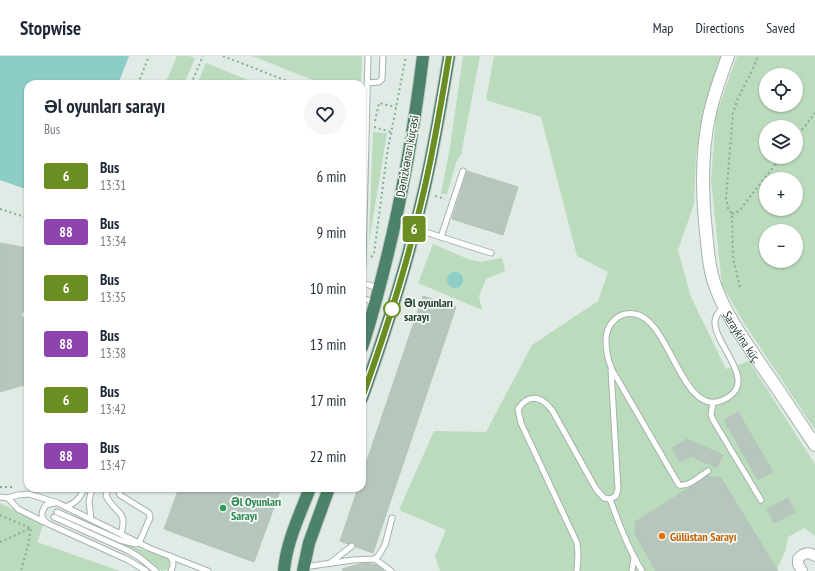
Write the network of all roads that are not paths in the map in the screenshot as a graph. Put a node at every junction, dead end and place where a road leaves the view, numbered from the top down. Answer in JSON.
{"nodes":[{"id":1,"x":368,"y":56,"type":"edge"},
{"id":2,"x":383,"y":56,"type":"edge"},
{"id":3,"x":423,"y":56,"type":"edge"},
{"id":4,"x":448,"y":56,"type":"edge"},
{"id":5,"x":728,"y":56,"type":"edge"},
{"id":6,"x":367,"y":83,"type":"junction"},
{"id":7,"x":366,"y":128,"type":"edge"},
{"id":8,"x":463,"y":171,"type":"dead end"},
{"id":9,"x":415,"y":228,"type":"junction"},
{"id":10,"x":441,"y":237,"type":"junction"},
{"id":11,"x":490,"y":253,"type":"dead end"},
{"id":12,"x":366,"y":284,"type":"edge"},
{"id":13,"x":379,"y":288,"type":"junction"},
{"id":14,"x":366,"y":299,"type":"edge"},
{"id":15,"x":375,"y":302,"type":"junction"},
{"id":16,"x":725,"y":307,"type":"junction"},
{"id":17,"x":366,"y":333,"type":"edge"},
{"id":18,"x":611,"y":368,"type":"junction"},
{"id":19,"x":366,"y":387,"type":"edge"},
{"id":20,"x":713,"y":403,"type":"junction"},
{"id":21,"x":815,"y":445,"type":"edge"},
{"id":22,"x":708,"y":471,"type":"dead end"},
{"id":23,"x":83,"y":492,"type":"edge"},
{"id":24,"x":91,"y":492,"type":"edge"},
{"id":25,"x":107,"y":492,"type":"edge"},
{"id":26,"x":119,"y":492,"type":"edge"},
{"id":27,"x":309,"y":492,"type":"edge"},
{"id":28,"x":328,"y":492,"type":"edge"},
{"id":29,"x":0,"y":497,"type":"edge"},
{"id":30,"x":8,"y":498,"type":"junction"},
{"id":31,"x":610,"y":500,"type":"junction"},
{"id":32,"x":761,"y":500,"type":"dead end"},
{"id":33,"x":58,"y":503,"type":"junction"},
{"id":34,"x":66,"y":507,"type":"junction"},
{"id":35,"x":392,"y":518,"type":"dead end"},
{"id":36,"x":91,"y":519,"type":"junction"},
{"id":37,"x":48,"y":524,"type":"junction"},
{"id":38,"x":122,"y":534,"type":"junction"},
{"id":39,"x":139,"y":543,"type":"junction"},
{"id":40,"x":352,"y":546,"type":"dead end"},
{"id":41,"x":149,"y":548,"type":"junction"},
{"id":42,"x":170,"y":556,"type":"junction"},
{"id":43,"x":815,"y":556,"type":"edge"},
{"id":44,"x":634,"y":557,"type":"junction"},
{"id":45,"x":375,"y":559,"type":"junction"},
{"id":46,"x":329,"y":564,"type":"junction"},
{"id":47,"x":303,"y":569,"type":"edge"},
{"id":48,"x":143,"y":570,"type":"edge"},
{"id":49,"x":156,"y":571,"type":"edge"},
{"id":50,"x":171,"y":571,"type":"edge"},
{"id":51,"x":208,"y":571,"type":"edge"},
{"id":52,"x":284,"y":571,"type":"edge"},
{"id":53,"x":391,"y":571,"type":"edge"},
{"id":54,"x":577,"y":571,"type":"edge"},
{"id":55,"x":632,"y":571,"type":"edge"},
{"id":56,"x":642,"y":571,"type":"edge"},
{"id":57,"x":802,"y":571,"type":"edge"}],
"edges":[{"from":1,"to":6,"type":"lane"},
{"from":2,"to":6,"type":"lane"},
{"from":3,"to":13,"type":"highway","name":"Dənizkənarı küçəsi"},
{"from":4,"to":9,"type":"highway","name":"Dənizkənarı küçəsi"},
{"from":5,"to":16,"type":"street","name":"Saraykina küç."},
{"from":6,"to":7,"type":"lane"},
{"from":8,"to":10,"type":"lane"},
{"from":9,"to":10,"type":"lane"},
{"from":9,"to":19,"type":"highway","name":"Dənizkənarı küçəsi"},
{"from":10,"to":11,"type":"lane"},
{"from":12,"to":13,"type":"lane"},
{"from":13,"to":15,"type":"highway","name":"Dənizkənarı küçəsi"},
{"from":14,"to":15,"type":"lane"},
{"from":15,"to":17,"type":"highway","name":"Dənizkənarı küçəsi"},
{"from":16,"to":20,"type":"lane"},
{"from":16,"to":21,"type":"street","name":"Saraykina küç."},
{"from":18,"to":20,"type":"lane"},
{"from":18,"to":22,"type":"lane"},
{"from":18,"to":31,"type":"lane"},
{"from":20,"to":32,"type":"lane"},
{"from":23,"to":34,"type":"lane"},
{"from":24,"to":36,"type":"lane"},
{"from":25,"to":38,"type":"lane"},
{"from":26,"to":39,"type":"lane"},
{"from":27,"to":52,"type":"highway"},
{"from":28,"to":47,"type":"highway"},
{"from":29,"to":30,"type":"lane"},
{"from":30,"to":33,"type":"lane"},
{"from":30,"to":37,"type":"lane"},
{"from":31,"to":44,"type":"lane"},
{"from":31,"to":54,"type":"lane"},
{"from":33,"to":34,"type":"lane"},
{"from":33,"to":37,"type":"lane"},
{"from":34,"to":36,"type":"lane"},
{"from":35,"to":45,"type":"lane"},
{"from":36,"to":38,"type":"lane"},
{"from":37,"to":48,"type":"lane"},
{"from":38,"to":39,"type":"lane"},
{"from":39,"to":41,"type":"lane"},
{"from":40,"to":46,"type":"lane"},
{"from":41,"to":42,"type":"lane"},
{"from":41,"to":49,"type":"lane"},
{"from":42,"to":50,"type":"lane"},
{"from":42,"to":51,"type":"lane"},
{"from":43,"to":57,"type":"street"},
{"from":44,"to":55,"type":"lane"},
{"from":44,"to":56,"type":"lane"},
{"from":45,"to":46,"type":"lane"},
{"from":45,"to":53,"type":"lane"},
{"from":46,"to":47,"type":"lane"}]}
